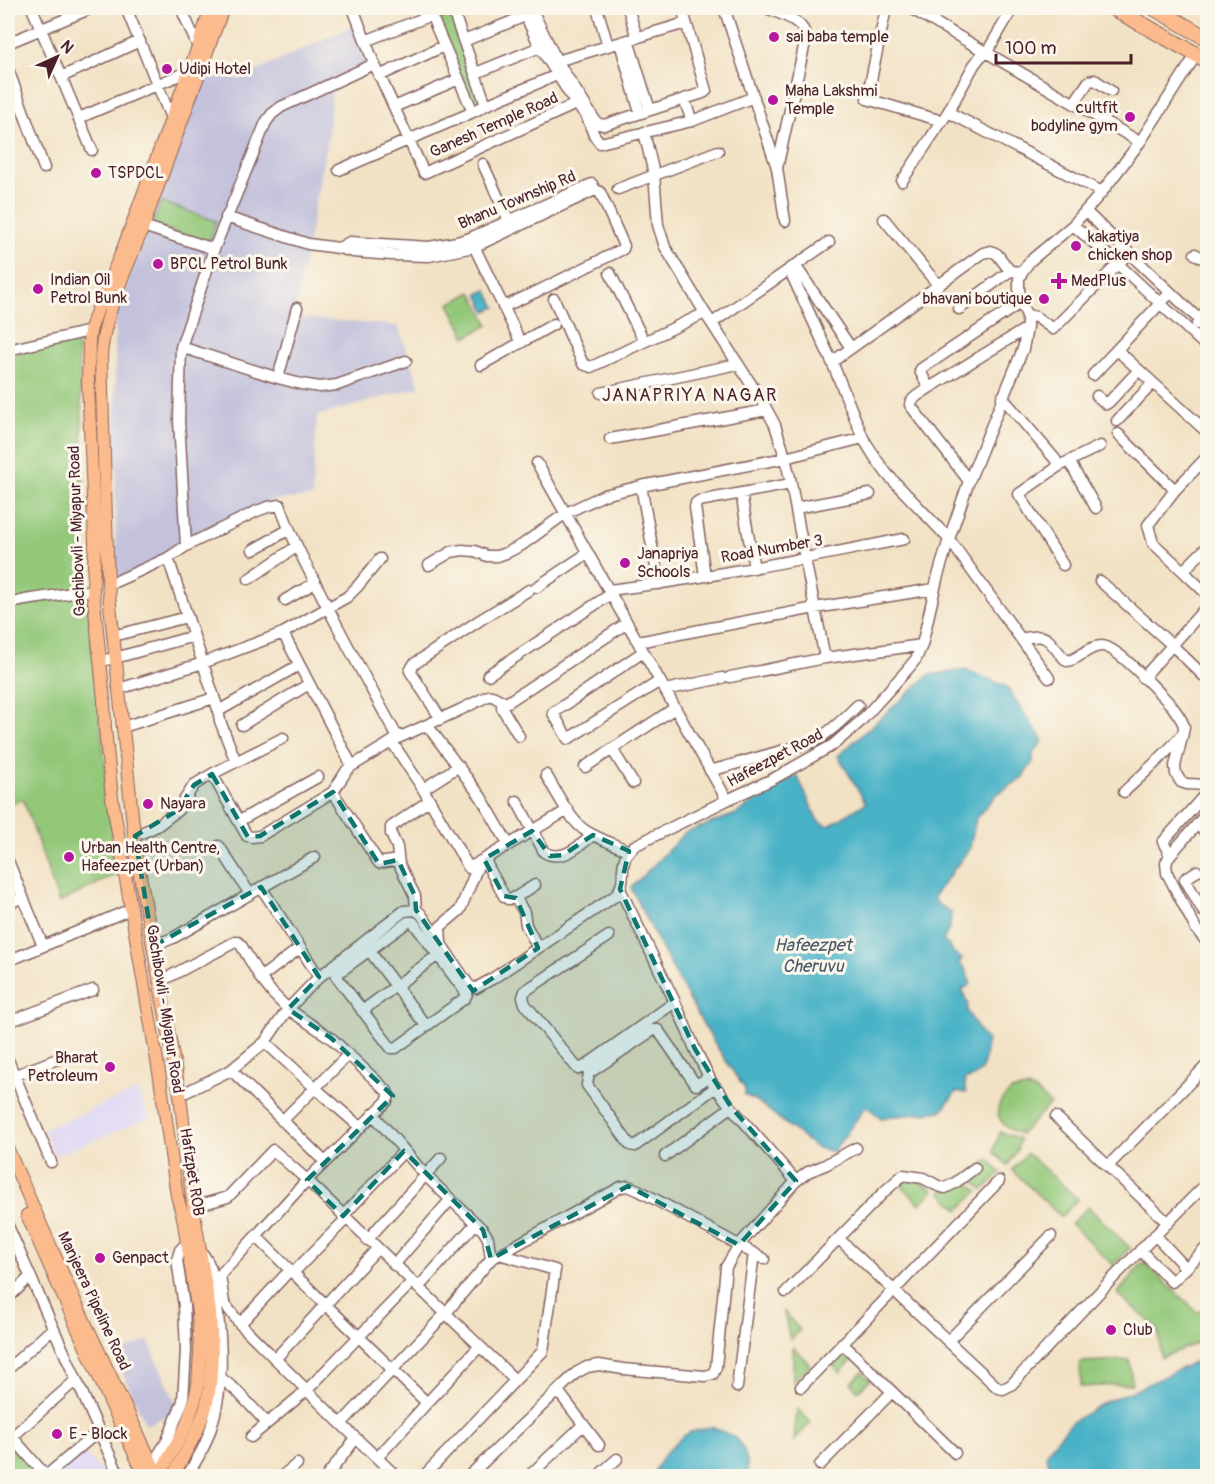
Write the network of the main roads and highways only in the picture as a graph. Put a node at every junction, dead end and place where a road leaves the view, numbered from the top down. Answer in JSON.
{"nodes":[{"id":1,"x":211,"y":8,"type":"edge"},
{"id":2,"x":223,"y":8,"type":"edge"},
{"id":3,"x":1113,"y":8,"type":"edge"},
{"id":4,"x":1158,"y":8,"type":"edge"},
{"id":5,"x":1208,"y":39,"type":"edge"},
{"id":6,"x":1202,"y":58,"type":"edge"},
{"id":7,"x":100,"y":521,"type":"junction"},
{"id":8,"x":164,"y":1106,"type":"joint"},
{"id":9,"x":8,"y":1150,"type":"edge"},
{"id":10,"x":8,"y":1169,"type":"edge"},
{"id":11,"x":197,"y":1256,"type":"junction"},
{"id":12,"x":80,"y":1323,"type":"junction"},
{"id":13,"x":151,"y":1474,"type":"edge"},
{"id":14,"x":173,"y":1476,"type":"edge"}],
"edges":[{"from":1,"to":7,"type":"main road","name":"Gachibowli - Miyapur Road"},
{"from":2,"to":7,"type":"main road"},
{"from":3,"to":6,"type":"highway"},
{"from":4,"to":5,"type":"highway"},
{"from":7,"to":8,"type":"main road","name":"Gachibowli - Miyapur Road"},
{"from":7,"to":11,"type":"main road"},
{"from":8,"to":11,"type":"main road","name":"Hafizpet ROB"},
{"from":9,"to":12,"type":"main road","name":"Manjeera Pipeline Road"},
{"from":10,"to":12,"type":"main road","name":"Manjeera Pipeline Road"},
{"from":11,"to":13,"type":"main road"},
{"from":11,"to":14,"type":"main road"},
{"from":12,"to":13,"type":"main road","name":"Manjeera Pipeline Road"},
{"from":12,"to":13,"type":"main road","name":"Manjeera Pipeline Road"}]}
